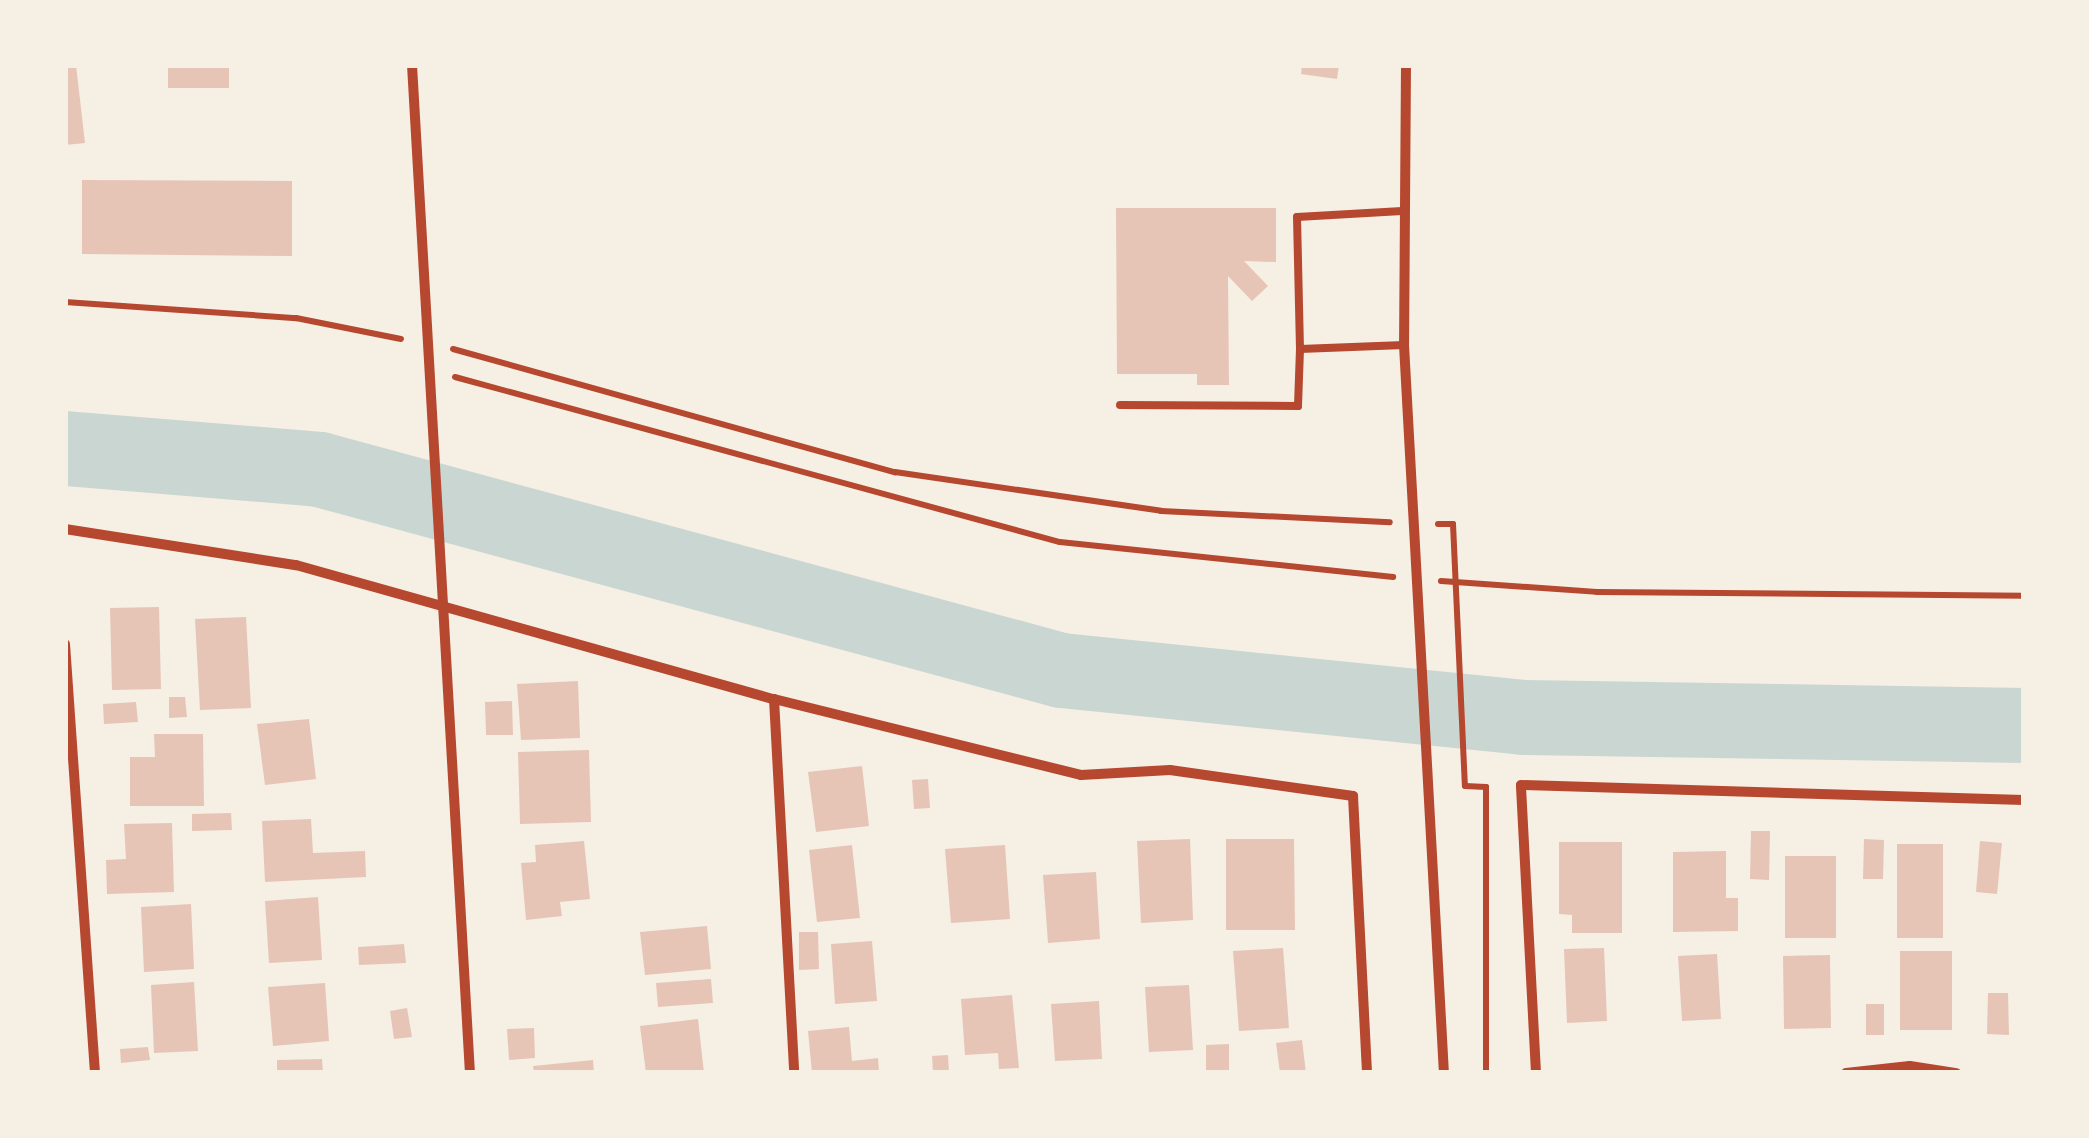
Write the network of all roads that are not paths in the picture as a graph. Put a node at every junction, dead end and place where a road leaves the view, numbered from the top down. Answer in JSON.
{"nodes":[{"id":1,"x":412,"y":65,"type":"edge"},
{"id":2,"x":1406,"y":65,"type":"edge"},
{"id":3,"x":1402,"y":211,"type":"junction"},
{"id":4,"x":1404,"y":345,"type":"junction"},
{"id":5,"x":1300,"y":349,"type":"junction"},
{"id":6,"x":1120,"y":405,"type":"dead end"},
{"id":7,"x":65,"y":529,"type":"edge"},
{"id":8,"x":444,"y":604,"type":"junction"},
{"id":9,"x":65,"y":644,"type":"edge"},
{"id":10,"x":774,"y":698,"type":"junction"},
{"id":11,"x":2024,"y":800,"type":"edge"},
{"id":12,"x":71,"y":838,"type":"edge"},
{"id":13,"x":94,"y":1073,"type":"edge"},
{"id":14,"x":470,"y":1073,"type":"edge"},
{"id":15,"x":794,"y":1073,"type":"edge"},
{"id":16,"x":1367,"y":1073,"type":"edge"},
{"id":17,"x":1444,"y":1073,"type":"edge"},
{"id":18,"x":1536,"y":1073,"type":"edge"},
{"id":19,"x":1846,"y":1073,"type":"edge"},
{"id":20,"x":1956,"y":1073,"type":"edge"}],
"edges":[{"from":1,"to":8,"type":"street"},
{"from":2,"to":3,"type":"street"},
{"from":3,"to":4,"type":"street"},
{"from":3,"to":5,"type":"lane"},
{"from":4,"to":5,"type":"lane"},
{"from":4,"to":17,"type":"street"},
{"from":5,"to":6,"type":"lane"},
{"from":7,"to":8,"type":"street"},
{"from":8,"to":10,"type":"street"},
{"from":8,"to":14,"type":"street"},
{"from":9,"to":12,"type":"street"},
{"from":10,"to":15,"type":"street"},
{"from":10,"to":16,"type":"street"},
{"from":11,"to":18,"type":"street"},
{"from":12,"to":13,"type":"street"},
{"from":19,"to":20,"type":"street"}]}
